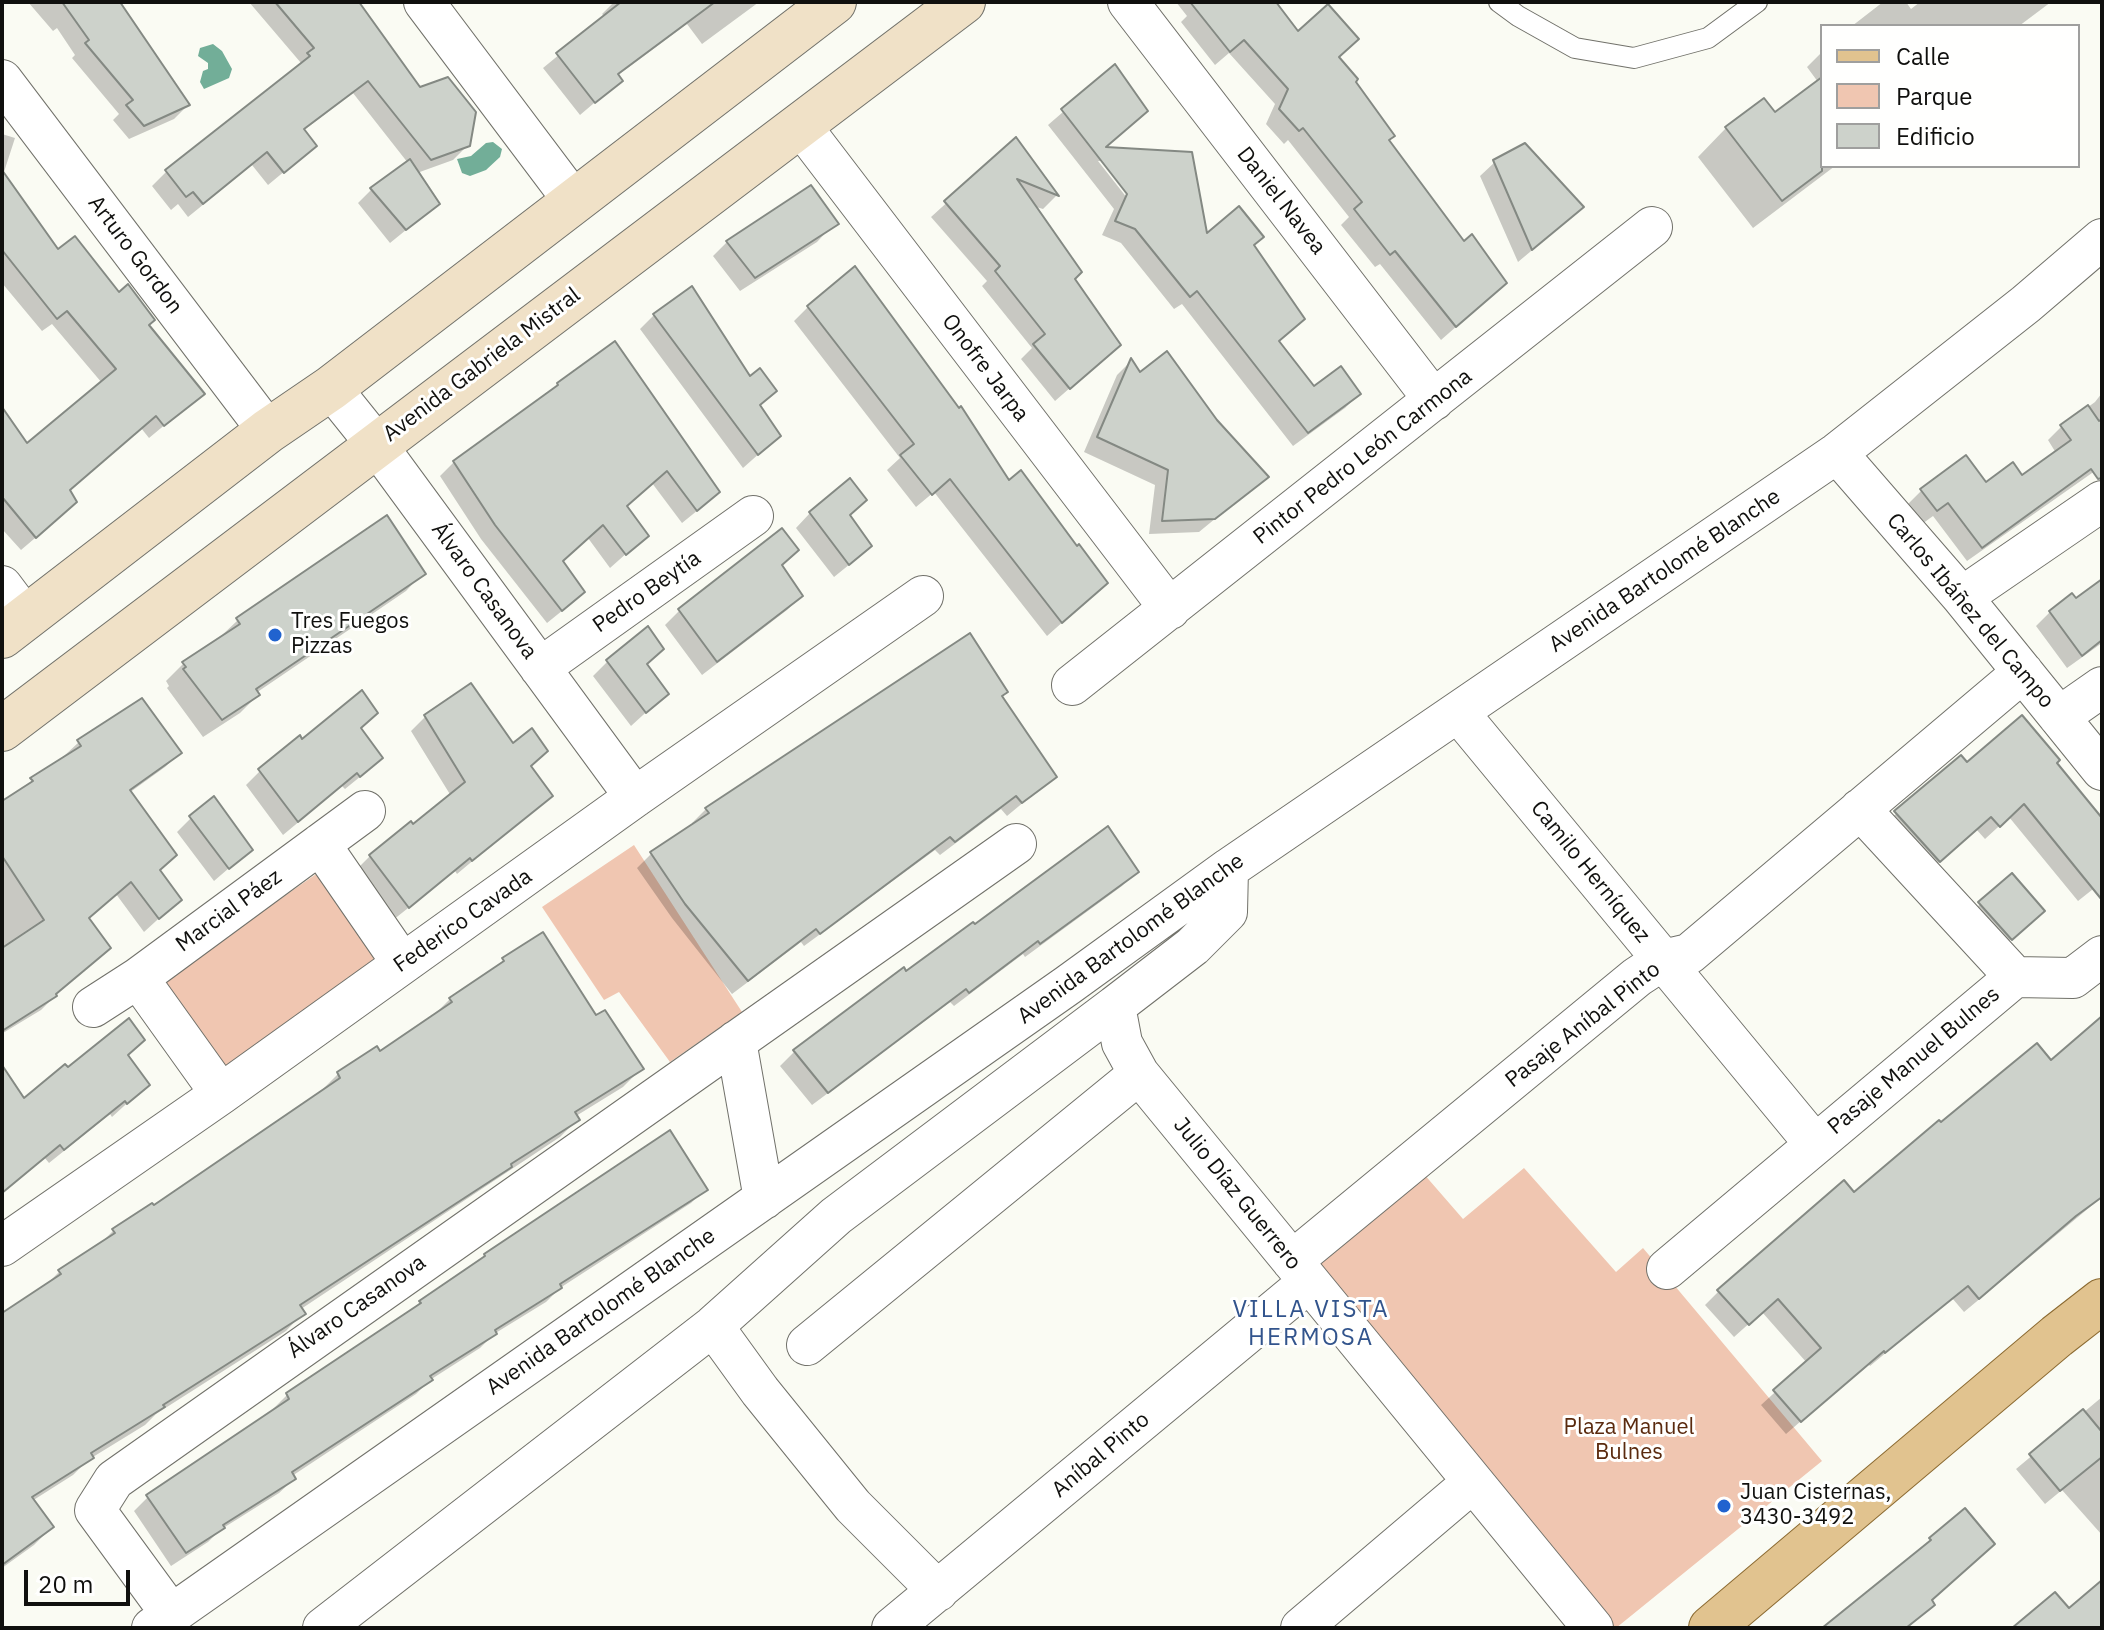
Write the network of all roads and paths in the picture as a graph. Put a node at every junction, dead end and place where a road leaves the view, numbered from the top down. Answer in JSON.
{"nodes":[{"id":1,"x":424,"y":2,"type":"edge"},
{"id":2,"x":834,"y":2,"type":"edge"},
{"id":3,"x":963,"y":2,"type":"edge"},
{"id":4,"x":1128,"y":2,"type":"edge"},
{"id":5,"x":1499,"y":2,"type":"edge"},
{"id":6,"x":1757,"y":2,"type":"edge"},
{"id":7,"x":2,"y":80,"type":"edge"},
{"id":8,"x":801,"y":126,"type":"junction"},
{"id":9,"x":573,"y":200,"type":"junction"},
{"id":10,"x":1652,"y":227,"type":"dead end"},
{"id":11,"x":2102,"y":239,"type":"edge"},
{"id":12,"x":331,"y":388,"type":"junction"},
{"id":13,"x":1434,"y":400,"type":"junction"},
{"id":14,"x":268,"y":431,"type":"junction"},
{"id":15,"x":376,"y":444,"type":"junction"},
{"id":16,"x":1837,"y":453,"type":"junction"},
{"id":17,"x":2102,"y":501,"type":"edge"},
{"id":18,"x":753,"y":516,"type":"dead end"},
{"id":19,"x":923,"y":596,"type":"dead end"},
{"id":20,"x":1962,"y":597,"type":"junction"},
{"id":21,"x":1170,"y":609,"type":"junction"},
{"id":22,"x":10,"y":613,"type":"edge"},
{"id":23,"x":540,"y":668,"type":"junction"},
{"id":24,"x":2023,"y":672,"type":"junction"},
{"id":25,"x":1072,"y":685,"type":"dead end"},
{"id":26,"x":2102,"y":687,"type":"edge"},
{"id":27,"x":1458,"y":712,"type":"junction"},
{"id":28,"x":2059,"y":717,"type":"junction"},
{"id":29,"x":2,"y":729,"type":"edge"},
{"id":30,"x":2102,"y":770,"type":"edge"},
{"id":31,"x":635,"y":797,"type":"junction"},
{"id":32,"x":1860,"y":809,"type":"junction"},
{"id":33,"x":365,"y":811,"type":"dead end"},
{"id":34,"x":320,"y":844,"type":"junction"},
{"id":35,"x":1016,"y":844,"type":"dead end"},
{"id":36,"x":1228,"y":869,"type":"junction"},
{"id":37,"x":2102,"y":956,"type":"edge"},
{"id":38,"x":1663,"y":960,"type":"junction"},
{"id":39,"x":402,"y":963,"type":"junction"},
{"id":40,"x":2015,"y":977,"type":"junction"},
{"id":41,"x":138,"y":978,"type":"junction"},
{"id":42,"x":1115,"y":1006,"type":"junction"},
{"id":43,"x":93,"y":1007,"type":"dead end"},
{"id":44,"x":736,"y":1041,"type":"junction"},
{"id":45,"x":1139,"y":1074,"type":"junction"},
{"id":46,"x":221,"y":1094,"type":"junction"},
{"id":47,"x":1814,"y":1143,"type":"junction"},
{"id":48,"x":764,"y":1199,"type":"junction"},
{"id":49,"x":2,"y":1246,"type":"edge"},
{"id":50,"x":1667,"y":1269,"type":"dead end"},
{"id":51,"x":1301,"y":1272,"type":"junction"},
{"id":52,"x":2102,"y":1301,"type":"edge"},
{"id":53,"x":713,"y":1326,"type":"junction"},
{"id":54,"x":807,"y":1345,"type":"dead end"},
{"id":55,"x":1473,"y":1482,"type":"junction"},
{"id":56,"x":938,"y":1591,"type":"junction"},
{"id":57,"x":161,"y":1621,"type":"edge"},
{"id":58,"x":323,"y":1628,"type":"edge"},
{"id":59,"x":892,"y":1628,"type":"edge"},
{"id":60,"x":1301,"y":1628,"type":"edge"},
{"id":61,"x":1593,"y":1628,"type":"edge"},
{"id":62,"x":1711,"y":1628,"type":"edge"}],
"edges":[{"from":1,"to":9,"type":"street"},
{"from":2,"to":9,"type":"main road"},
{"from":3,"to":8,"type":"main road","name":"Avenida Gabriela Mistral"},
{"from":4,"to":13,"type":"street","name":"Daniel Navea"},
{"from":5,"to":6,"type":"lane"},
{"from":7,"to":14,"type":"street","name":"Arturo Gordon"},
{"from":8,"to":15,"type":"main road","name":"Avenida Gabriela Mistral"},
{"from":8,"to":21,"type":"street","name":"Onofre Jarpa"},
{"from":9,"to":12,"type":"main road"},
{"from":10,"to":13,"type":"street","name":"Pintor Pedro León Carmona"},
{"from":11,"to":16,"type":"street","name":"Avenida Bartolomé Blanche"},
{"from":12,"to":14,"type":"main road"},
{"from":12,"to":15,"type":"street","name":"Álvaro Casanova"},
{"from":13,"to":21,"type":"street","name":"Pintor Pedro León Carmona"},
{"from":14,"to":22,"type":"main road"},
{"from":15,"to":23,"type":"street","name":"Álvaro Casanova"},
{"from":15,"to":29,"type":"main road","name":"Avenida Gabriela Mistral"},
{"from":16,"to":20,"type":"street","name":"Carlos Ibáñez del Campo"},
{"from":16,"to":27,"type":"street","name":"Avenida Bartolomé Blanche"},
{"from":17,"to":20,"type":"street"},
{"from":18,"to":23,"type":"street","name":"Pedro Beytía"},
{"from":19,"to":31,"type":"street","name":"Federico Cavada"},
{"from":20,"to":24,"type":"street","name":"Carlos Ibáñez del Campo"},
{"from":21,"to":25,"type":"street","name":"Pintor Pedro León Carmona"},
{"from":23,"to":31,"type":"street","name":"Álvaro Casanova"},
{"from":24,"to":28,"type":"street","name":"Carlos Ibáñez del Campo"},
{"from":24,"to":32,"type":"street","name":"Pasaje Aníbal Pinto"},
{"from":26,"to":28,"type":"street"},
{"from":27,"to":36,"type":"street","name":"Avenida Bartolomé Blanche"},
{"from":27,"to":38,"type":"street","name":"Camilo Herníquez"},
{"from":28,"to":30,"type":"street","name":"Carlos Ibáñez del Campo"},
{"from":31,"to":39,"type":"street","name":"Federico Cavada"},
{"from":32,"to":38,"type":"street","name":"Pasaje Aníbal Pinto"},
{"from":32,"to":40,"type":"street"},
{"from":33,"to":34,"type":"street","name":"Marcial Páez"},
{"from":34,"to":39,"type":"street"},
{"from":34,"to":41,"type":"street","name":"Marcial Páez"},
{"from":35,"to":44,"type":"street","name":"Álvaro Casanova"},
{"from":36,"to":42,"type":"street"},
{"from":36,"to":48,"type":"street","name":"Avenida Bartolomé Blanche"},
{"from":37,"to":40,"type":"street","name":"Pasaje Manuel Bulnes"},
{"from":38,"to":47,"type":"street","name":"Camilo Herníquez"},
{"from":38,"to":51,"type":"street","name":"Pasaje Aníbal Pinto"},
{"from":39,"to":46,"type":"street","name":"Federico Cavada"},
{"from":40,"to":47,"type":"street","name":"Pasaje Manuel Bulnes"},
{"from":41,"to":43,"type":"street","name":"Marcial Páez"},
{"from":41,"to":46,"type":"street"},
{"from":42,"to":45,"type":"street","name":"Julio Díaz Guerrero"},
{"from":42,"to":53,"type":"street","name":"Avenida Bartolomé Blanche"},
{"from":44,"to":48,"type":"street"},
{"from":44,"to":57,"type":"street","name":"Álvaro Casanova"},
{"from":45,"to":51,"type":"street","name":"Julio Díaz Guerrero"},
{"from":45,"to":54,"type":"street"},
{"from":46,"to":49,"type":"street","name":"Federico Cavada"},
{"from":47,"to":50,"type":"street","name":"Pasaje Manuel Bulnes"},
{"from":48,"to":57,"type":"street","name":"Avenida Bartolomé Blanche"},
{"from":51,"to":55,"type":"street","name":"Julio Díaz Guerrero"},
{"from":51,"to":56,"type":"street","name":"Aníbal Pinto"},
{"from":52,"to":62,"type":"main road"},
{"from":53,"to":56,"type":"street"},
{"from":53,"to":58,"type":"street","name":"Avenida Bartolomé Blanche"},
{"from":55,"to":60,"type":"street"},
{"from":55,"to":61,"type":"street","name":"Julio Díaz Guerrero"},
{"from":56,"to":59,"type":"street","name":"Aníbal Pinto"}]}
